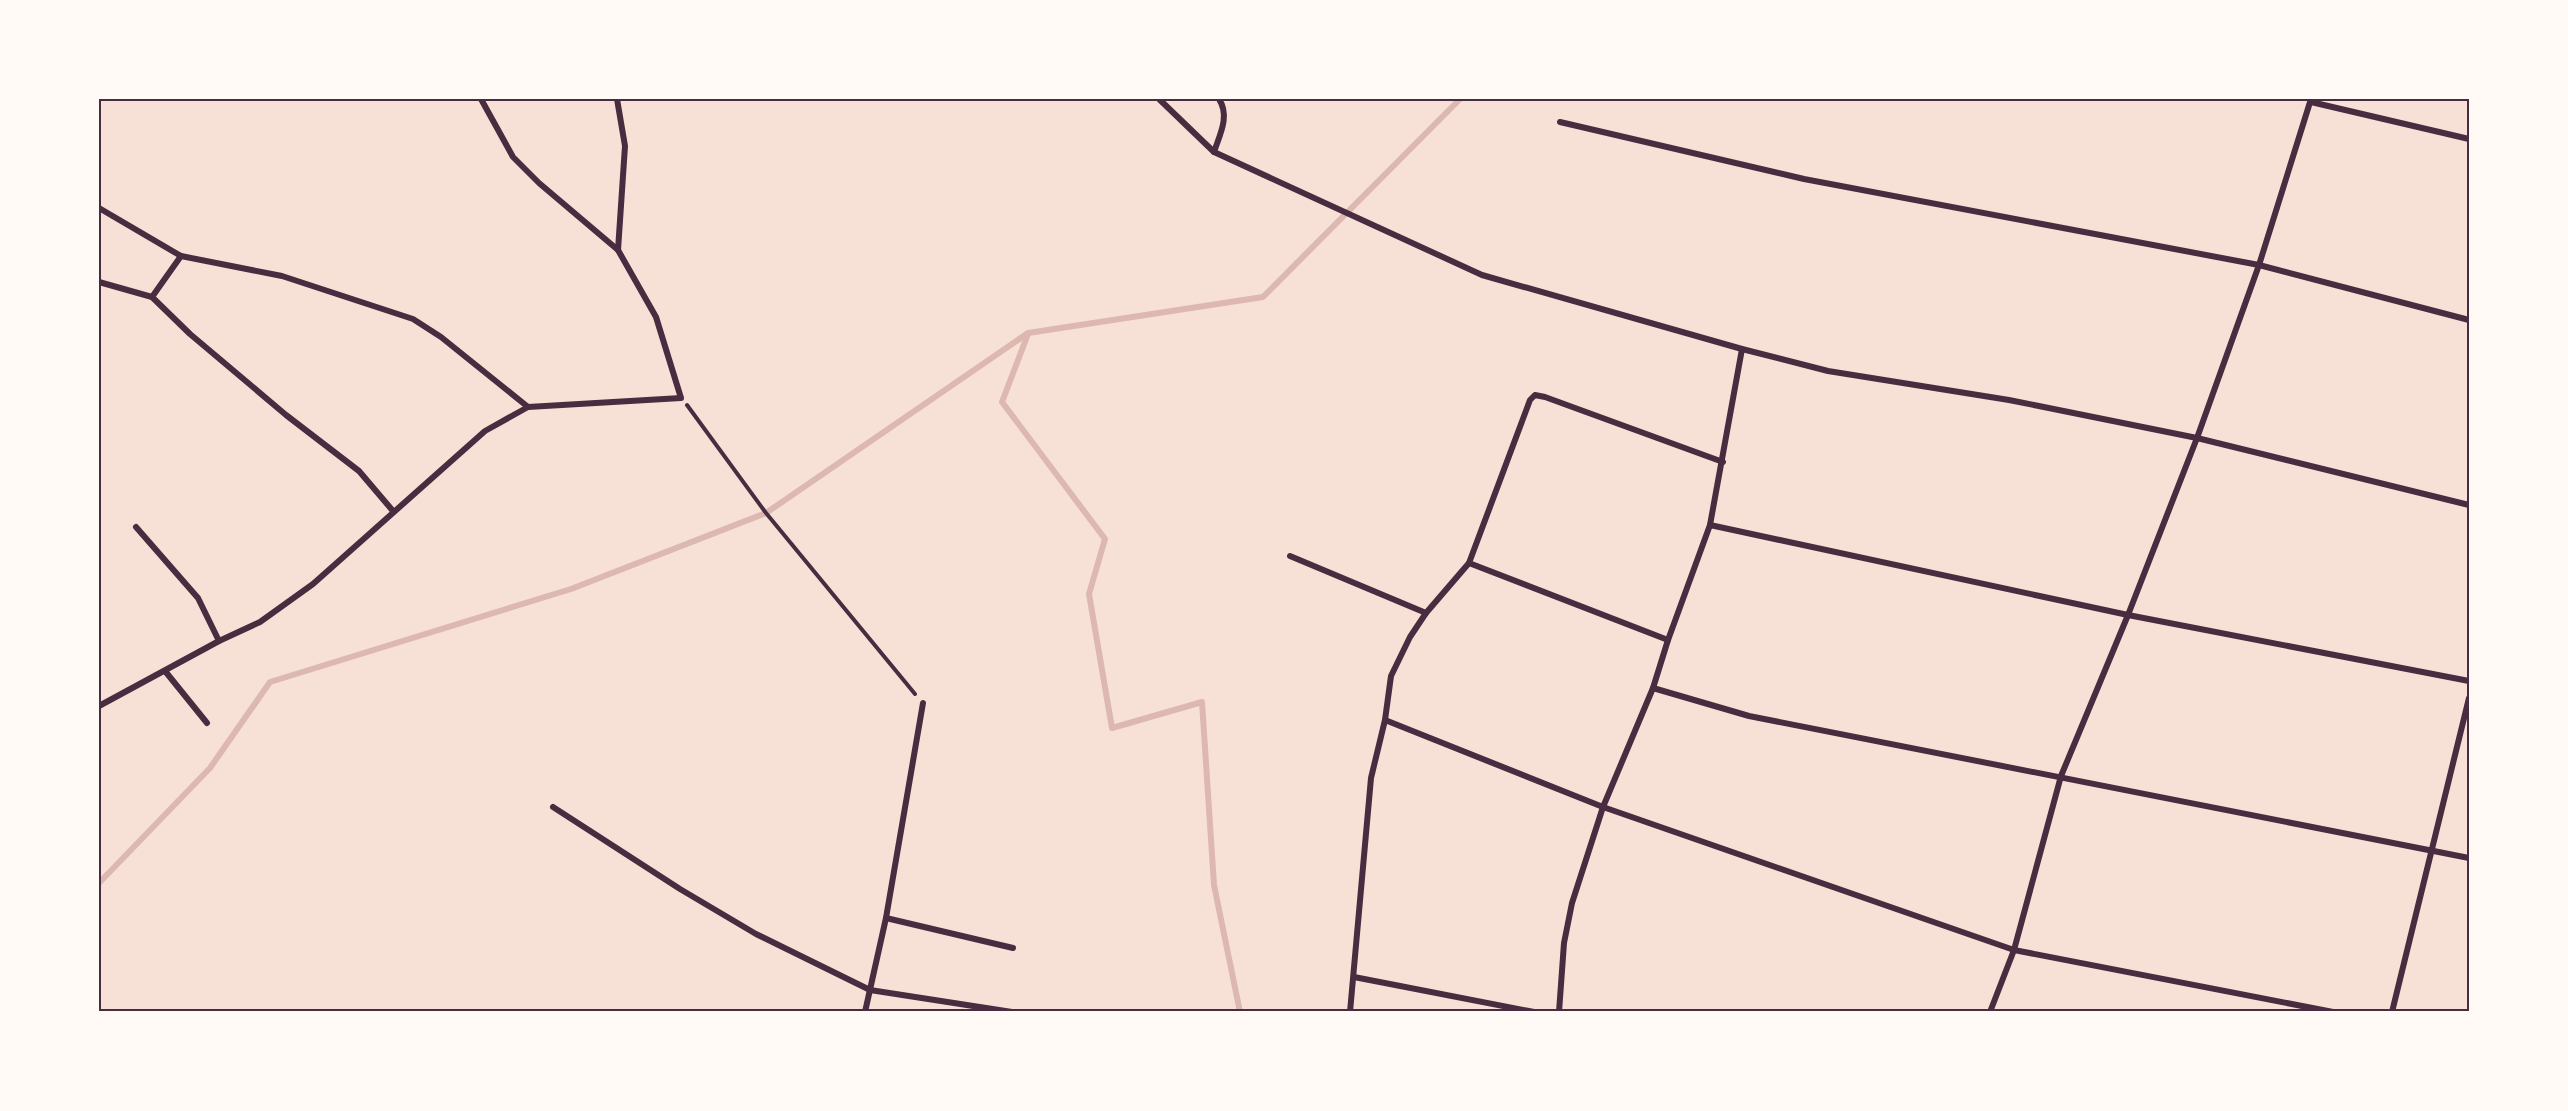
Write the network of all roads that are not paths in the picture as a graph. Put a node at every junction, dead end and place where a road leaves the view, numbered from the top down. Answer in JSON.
{"nodes":[{"id":1,"x":481,"y":99,"type":"edge"},
{"id":2,"x":617,"y":99,"type":"edge"},
{"id":3,"x":1159,"y":99,"type":"edge"},
{"id":4,"x":1219,"y":99,"type":"edge"},
{"id":5,"x":2311,"y":101,"type":"edge"},
{"id":6,"x":1560,"y":122,"type":"dead end"},
{"id":7,"x":2469,"y":139,"type":"edge"},
{"id":8,"x":1214,"y":152,"type":"junction"},
{"id":9,"x":99,"y":208,"type":"edge"},
{"id":10,"x":618,"y":250,"type":"junction"},
{"id":11,"x":181,"y":256,"type":"junction"},
{"id":12,"x":2259,"y":265,"type":"junction"},
{"id":13,"x":99,"y":282,"type":"edge"},
{"id":14,"x":152,"y":297,"type":"junction"},
{"id":15,"x":2469,"y":320,"type":"edge"},
{"id":16,"x":1742,"y":350,"type":"junction"},
{"id":17,"x":528,"y":407,"type":"junction"},
{"id":18,"x":2197,"y":438,"type":"junction"},
{"id":19,"x":1723,"y":462,"type":"junction"},
{"id":20,"x":2469,"y":506,"type":"edge"},
{"id":21,"x":393,"y":511,"type":"junction"},
{"id":22,"x":1710,"y":525,"type":"junction"},
{"id":23,"x":136,"y":527,"type":"dead end"},
{"id":24,"x":1290,"y":556,"type":"dead end"},
{"id":25,"x":1469,"y":563,"type":"junction"},
{"id":26,"x":1426,"y":613,"type":"junction"},
{"id":27,"x":2128,"y":615,"type":"junction"},
{"id":28,"x":1668,"y":640,"type":"junction"},
{"id":29,"x":219,"y":641,"type":"junction"},
{"id":30,"x":165,"y":671,"type":"junction"},
{"id":31,"x":2469,"y":681,"type":"edge"},
{"id":32,"x":1653,"y":688,"type":"junction"},
{"id":33,"x":2469,"y":698,"type":"edge"},
{"id":34,"x":923,"y":704,"type":"road end"},
{"id":35,"x":99,"y":706,"type":"edge"},
{"id":36,"x":1385,"y":720,"type":"junction"},
{"id":37,"x":207,"y":723,"type":"dead end"},
{"id":38,"x":2061,"y":776,"type":"junction"},
{"id":39,"x":553,"y":807,"type":"dead end"},
{"id":40,"x":1603,"y":807,"type":"junction"},
{"id":41,"x":2432,"y":849,"type":"junction"},
{"id":42,"x":2469,"y":858,"type":"edge"},
{"id":43,"x":886,"y":918,"type":"junction"},
{"id":44,"x":1013,"y":948,"type":"dead end"},
{"id":45,"x":2014,"y":950,"type":"junction"},
{"id":46,"x":1354,"y":977,"type":"junction"},
{"id":47,"x":870,"y":990,"type":"junction"},
{"id":48,"x":865,"y":1012,"type":"edge"},
{"id":49,"x":1012,"y":1012,"type":"edge"},
{"id":50,"x":1350,"y":1012,"type":"edge"},
{"id":51,"x":1534,"y":1012,"type":"edge"},
{"id":52,"x":1558,"y":1012,"type":"edge"},
{"id":53,"x":1990,"y":1012,"type":"edge"},
{"id":54,"x":2333,"y":1012,"type":"edge"},
{"id":55,"x":2392,"y":1012,"type":"edge"}],
"edges":[{"from":1,"to":10,"type":"street"},
{"from":2,"to":10,"type":"street"},
{"from":3,"to":8,"type":"street"},
{"from":4,"to":8,"type":"street"},
{"from":5,"to":7,"type":"street"},
{"from":5,"to":12,"type":"street"},
{"from":6,"to":12,"type":"street"},
{"from":8,"to":16,"type":"street"},
{"from":9,"to":11,"type":"street"},
{"from":10,"to":17,"type":"street"},
{"from":11,"to":14,"type":"street"},
{"from":11,"to":17,"type":"street"},
{"from":12,"to":15,"type":"street"},
{"from":12,"to":18,"type":"street"},
{"from":13,"to":14,"type":"street"},
{"from":14,"to":21,"type":"street"},
{"from":16,"to":18,"type":"street"},
{"from":16,"to":19,"type":"street"},
{"from":17,"to":21,"type":"street"},
{"from":18,"to":20,"type":"street"},
{"from":18,"to":27,"type":"street"},
{"from":19,"to":22,"type":"street"},
{"from":19,"to":25,"type":"street"},
{"from":21,"to":29,"type":"street"},
{"from":22,"to":27,"type":"street"},
{"from":22,"to":28,"type":"street"},
{"from":23,"to":29,"type":"street"},
{"from":24,"to":26,"type":"street"},
{"from":25,"to":26,"type":"street"},
{"from":25,"to":28,"type":"street"},
{"from":26,"to":36,"type":"street"},
{"from":27,"to":31,"type":"street"},
{"from":27,"to":38,"type":"street"},
{"from":28,"to":32,"type":"street"},
{"from":29,"to":30,"type":"street"},
{"from":30,"to":35,"type":"street"},
{"from":30,"to":37,"type":"street"},
{"from":32,"to":38,"type":"street"},
{"from":32,"to":40,"type":"street"},
{"from":33,"to":41,"type":"street"},
{"from":34,"to":43,"type":"street"},
{"from":36,"to":40,"type":"street"},
{"from":36,"to":46,"type":"street"},
{"from":38,"to":41,"type":"street"},
{"from":38,"to":45,"type":"street"},
{"from":39,"to":47,"type":"street"},
{"from":40,"to":45,"type":"street"},
{"from":40,"to":52,"type":"street"},
{"from":41,"to":42,"type":"street"},
{"from":41,"to":55,"type":"street"},
{"from":43,"to":44,"type":"street"},
{"from":43,"to":47,"type":"street"},
{"from":45,"to":53,"type":"street"},
{"from":45,"to":54,"type":"street"},
{"from":46,"to":50,"type":"street"},
{"from":46,"to":51,"type":"street"},
{"from":47,"to":48,"type":"street"},
{"from":47,"to":49,"type":"street"}]}
